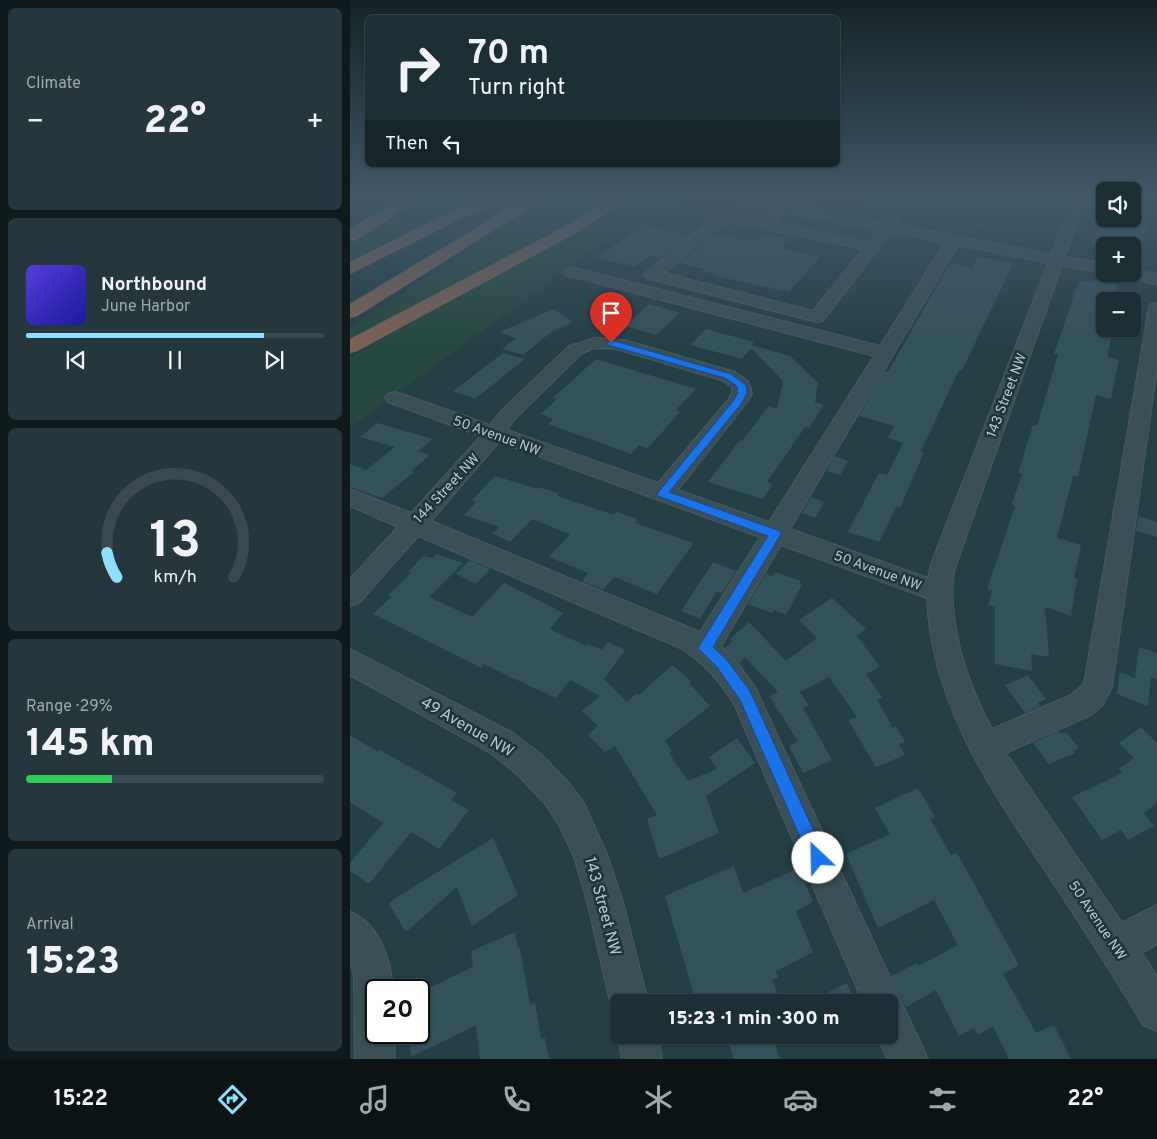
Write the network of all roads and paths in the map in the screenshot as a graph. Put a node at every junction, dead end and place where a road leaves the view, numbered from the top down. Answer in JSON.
{"nodes":[{"id":1,"x":388,"y":249,"type":"edge"},
{"id":2,"x":406,"y":249,"type":"edge"},
{"id":3,"x":451,"y":249,"type":"edge"},
{"id":4,"x":533,"y":249,"type":"edge"},
{"id":5,"x":683,"y":249,"type":"edge"},
{"id":6,"x":870,"y":249,"type":"edge"},
{"id":7,"x":948,"y":249,"type":"edge"},
{"id":8,"x":1022,"y":249,"type":"edge"},
{"id":9,"x":1031,"y":249,"type":"edge"},
{"id":10,"x":1061,"y":249,"type":"edge"},
{"id":11,"x":1059,"y":255,"type":"junction"},
{"id":12,"x":1096,"y":258,"type":"edge"},
{"id":13,"x":1096,"y":265,"type":"edge"},
{"id":14,"x":1141,"y":266,"type":"edge"},
{"id":15,"x":350,"y":269,"type":"edge"},
{"id":16,"x":1157,"y":269,"type":"edge"},
{"id":17,"x":571,"y":272,"type":"dead end"},
{"id":18,"x":1141,"y":276,"type":"edge"},
{"id":19,"x":1157,"y":279,"type":"edge"},
{"id":20,"x":350,"y":281,"type":"edge"},
{"id":21,"x":387,"y":288,"type":"junction"},
{"id":22,"x":350,"y":302,"type":"edge"},
{"id":23,"x":350,"y":312,"type":"edge"},
{"id":24,"x":1156,"y":317,"type":"edge"},
{"id":25,"x":588,"y":344,"type":"joint"},
{"id":26,"x":350,"y":347,"type":"edge"},
{"id":27,"x":885,"y":352,"type":"junction"},
{"id":28,"x":395,"y":398,"type":"dead end"},
{"id":29,"x":493,"y":434,"type":"junction"},
{"id":30,"x":662,"y":494,"type":"junction"},
{"id":31,"x":350,"y":497,"type":"edge"},
{"id":32,"x":414,"y":524,"type":"junction"},
{"id":33,"x":776,"y":534,"type":"junction"},
{"id":34,"x":939,"y":592,"type":"junction"},
{"id":35,"x":350,"y":596,"type":"edge"},
{"id":36,"x":705,"y":648,"type":"junction"},
{"id":37,"x":350,"y":661,"type":"edge"},
{"id":38,"x":984,"y":747,"type":"junction"},
{"id":39,"x":570,"y":812,"type":"joint"},
{"id":40,"x":1157,"y":923,"type":"edge"},
{"id":41,"x":350,"y":930,"type":"edge"},
{"id":42,"x":1117,"y":947,"type":"junction"},
{"id":43,"x":627,"y":994,"type":"edge"},
{"id":44,"x":879,"y":994,"type":"edge"},
{"id":45,"x":1157,"y":1011,"type":"edge"},
{"id":46,"x":898,"y":1036,"type":"edge"},
{"id":47,"x":640,"y":1044,"type":"edge"},
{"id":48,"x":375,"y":1059,"type":"edge"},
{"id":49,"x":642,"y":1059,"type":"edge"},
{"id":50,"x":908,"y":1059,"type":"edge"}],
"edges":[{"from":1,"to":15,"type":"highway"},
{"from":2,"to":20,"type":"highway"},
{"from":3,"to":21,"type":"highway"},
{"from":4,"to":26,"type":"highway"},
{"from":5,"to":6,"type":"street"},
{"from":7,"to":27,"type":"street"},
{"from":8,"to":11,"type":"street"},
{"from":9,"to":11,"type":"street"},
{"from":10,"to":11,"type":"street","name":"143 Street NW"},
{"from":11,"to":12,"type":"street"},
{"from":11,"to":13,"type":"street"},
{"from":11,"to":34,"type":"street","name":"143 Street NW"},
{"from":14,"to":16,"type":"street"},
{"from":17,"to":27,"type":"street"},
{"from":18,"to":19,"type":"street"},
{"from":21,"to":22,"type":"highway"},
{"from":21,"to":23,"type":"highway"},
{"from":24,"to":38,"type":"street"},
{"from":25,"to":29,"type":"street","name":"144 Street NW"},
{"from":25,"to":30,"type":"street"},
{"from":27,"to":33,"type":"street"},
{"from":28,"to":29,"type":"street","name":"50 Avenue NW"},
{"from":29,"to":30,"type":"street","name":"50 Avenue NW"},
{"from":29,"to":32,"type":"street","name":"144 Street NW"},
{"from":30,"to":33,"type":"street","name":"50 Avenue NW"},
{"from":31,"to":32,"type":"street"},
{"from":32,"to":35,"type":"street","name":"144 Street NW"},
{"from":32,"to":36,"type":"street"},
{"from":33,"to":34,"type":"street","name":"50 Avenue NW"},
{"from":33,"to":36,"type":"street"},
{"from":34,"to":38,"type":"street","name":"50 Avenue NW"},
{"from":36,"to":44,"type":"street"},
{"from":37,"to":39,"type":"street","name":"49 Avenue NW"},
{"from":38,"to":42,"type":"street","name":"50 Avenue NW"},
{"from":39,"to":43,"type":"street","name":"143 Street NW"},
{"from":40,"to":42,"type":"street"},
{"from":41,"to":48,"type":"street"},
{"from":42,"to":45,"type":"street","name":"50 Avenue NW"},
{"from":46,"to":50,"type":"street"},
{"from":47,"to":49,"type":"street"}]}
